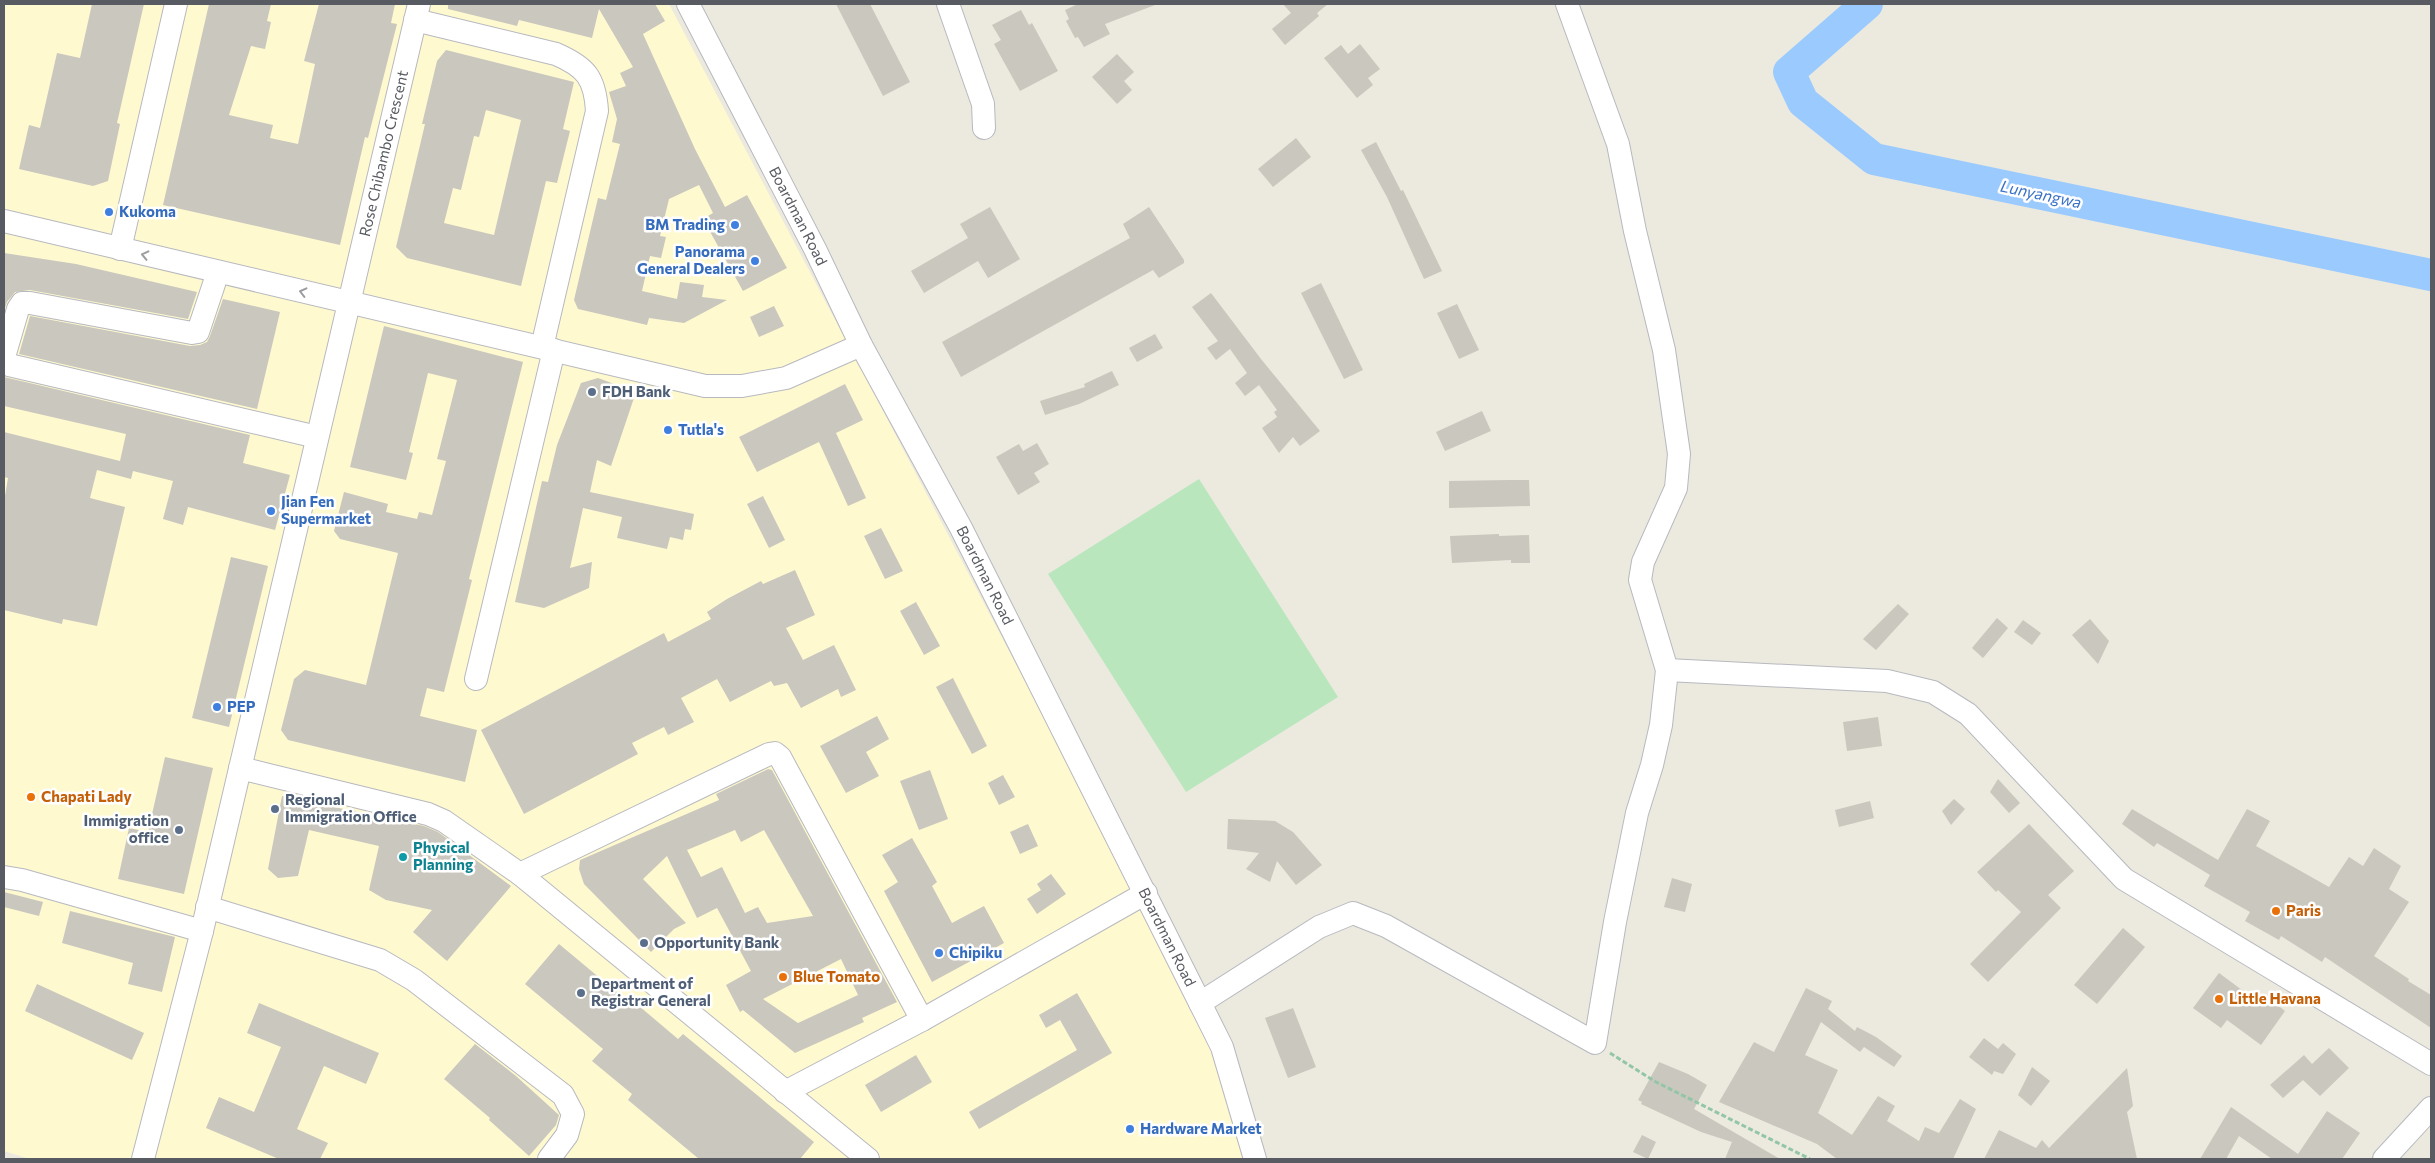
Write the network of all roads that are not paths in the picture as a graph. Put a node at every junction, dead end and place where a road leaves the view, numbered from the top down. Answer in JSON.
{"nodes":[{"id":1,"x":176,"y":4,"type":"edge"},
{"id":2,"x":688,"y":4,"type":"edge"},
{"id":3,"x":948,"y":4,"type":"edge"},
{"id":4,"x":1567,"y":4,"type":"edge"},
{"id":5,"x":417,"y":12,"type":"edge"},
{"id":6,"x":984,"y":128,"type":"dead end"},
{"id":7,"x":4,"y":221,"type":"edge"},
{"id":8,"x":120,"y":249,"type":"junction"},
{"id":9,"x":218,"y":272,"type":"junction"},
{"id":10,"x":350,"y":304,"type":"junction"},
{"id":11,"x":861,"y":345,"type":"junction"},
{"id":12,"x":548,"y":349,"type":"junction"},
{"id":13,"x":4,"y":358,"type":"edge"},
{"id":14,"x":317,"y":437,"type":"junction"},
{"id":15,"x":1667,"y":670,"type":"junction"},
{"id":16,"x":476,"y":678,"type":"dead end"},
{"id":17,"x":240,"y":768,"type":"junction"},
{"id":18,"x":520,"y":874,"type":"junction"},
{"id":19,"x":4,"y":877,"type":"edge"},
{"id":20,"x":1146,"y":893,"type":"junction"},
{"id":21,"x":207,"y":907,"type":"junction"},
{"id":22,"x":202,"y":931,"type":"junction"},
{"id":23,"x":1200,"y":1003,"type":"junction"},
{"id":24,"x":922,"y":1020,"type":"junction"},
{"id":25,"x":2431,"y":1064,"type":"edge"},
{"id":26,"x":786,"y":1092,"type":"junction"},
{"id":27,"x":2431,"y":1108,"type":"edge"},
{"id":28,"x":143,"y":1159,"type":"edge"},
{"id":29,"x":549,"y":1159,"type":"edge"},
{"id":30,"x":868,"y":1159,"type":"edge"},
{"id":31,"x":1255,"y":1159,"type":"edge"},
{"id":32,"x":2384,"y":1159,"type":"edge"}],
"edges":[{"from":1,"to":8,"type":"street"},
{"from":2,"to":11,"type":"street","name":"Boardman Road"},
{"from":3,"to":6,"type":"street"},
{"from":4,"to":15,"type":"street"},
{"from":5,"to":10,"type":"street","name":"Rose Chibambo Crescent"},
{"from":5,"to":12,"type":"street"},
{"from":7,"to":8,"type":"street"},
{"from":9,"to":8,"type":"street","one_way":true},
{"from":10,"to":9,"type":"street","one_way":true},
{"from":9,"to":13,"type":"street"},
{"from":10,"to":12,"type":"street"},
{"from":10,"to":14,"type":"street","name":"Rose Chibambo Crescent"},
{"from":11,"to":12,"type":"street"},
{"from":11,"to":20,"type":"street","name":"Boardman Road"},
{"from":12,"to":16,"type":"street"},
{"from":13,"to":14,"type":"street"},
{"from":14,"to":17,"type":"street","name":"Rose Chibambo Crescent"},
{"from":15,"to":23,"type":"street"},
{"from":15,"to":25,"type":"street"},
{"from":17,"to":18,"type":"street"},
{"from":17,"to":21,"type":"street","name":"Rose Chibambo Crescent"},
{"from":18,"to":24,"type":"street"},
{"from":18,"to":26,"type":"street"},
{"from":19,"to":22,"type":"street"},
{"from":20,"to":23,"type":"street","name":"Boardman Road"},
{"from":20,"to":24,"type":"street"},
{"from":21,"to":22,"type":"street","name":"Rose Chibambo Crescent"},
{"from":21,"to":29,"type":"street"},
{"from":22,"to":28,"type":"street","name":"Rose Chibambo Crescent"},
{"from":23,"to":31,"type":"street","name":"Boardman Road"},
{"from":24,"to":26,"type":"street"},
{"from":26,"to":30,"type":"street"},
{"from":27,"to":32,"type":"street"}]}
